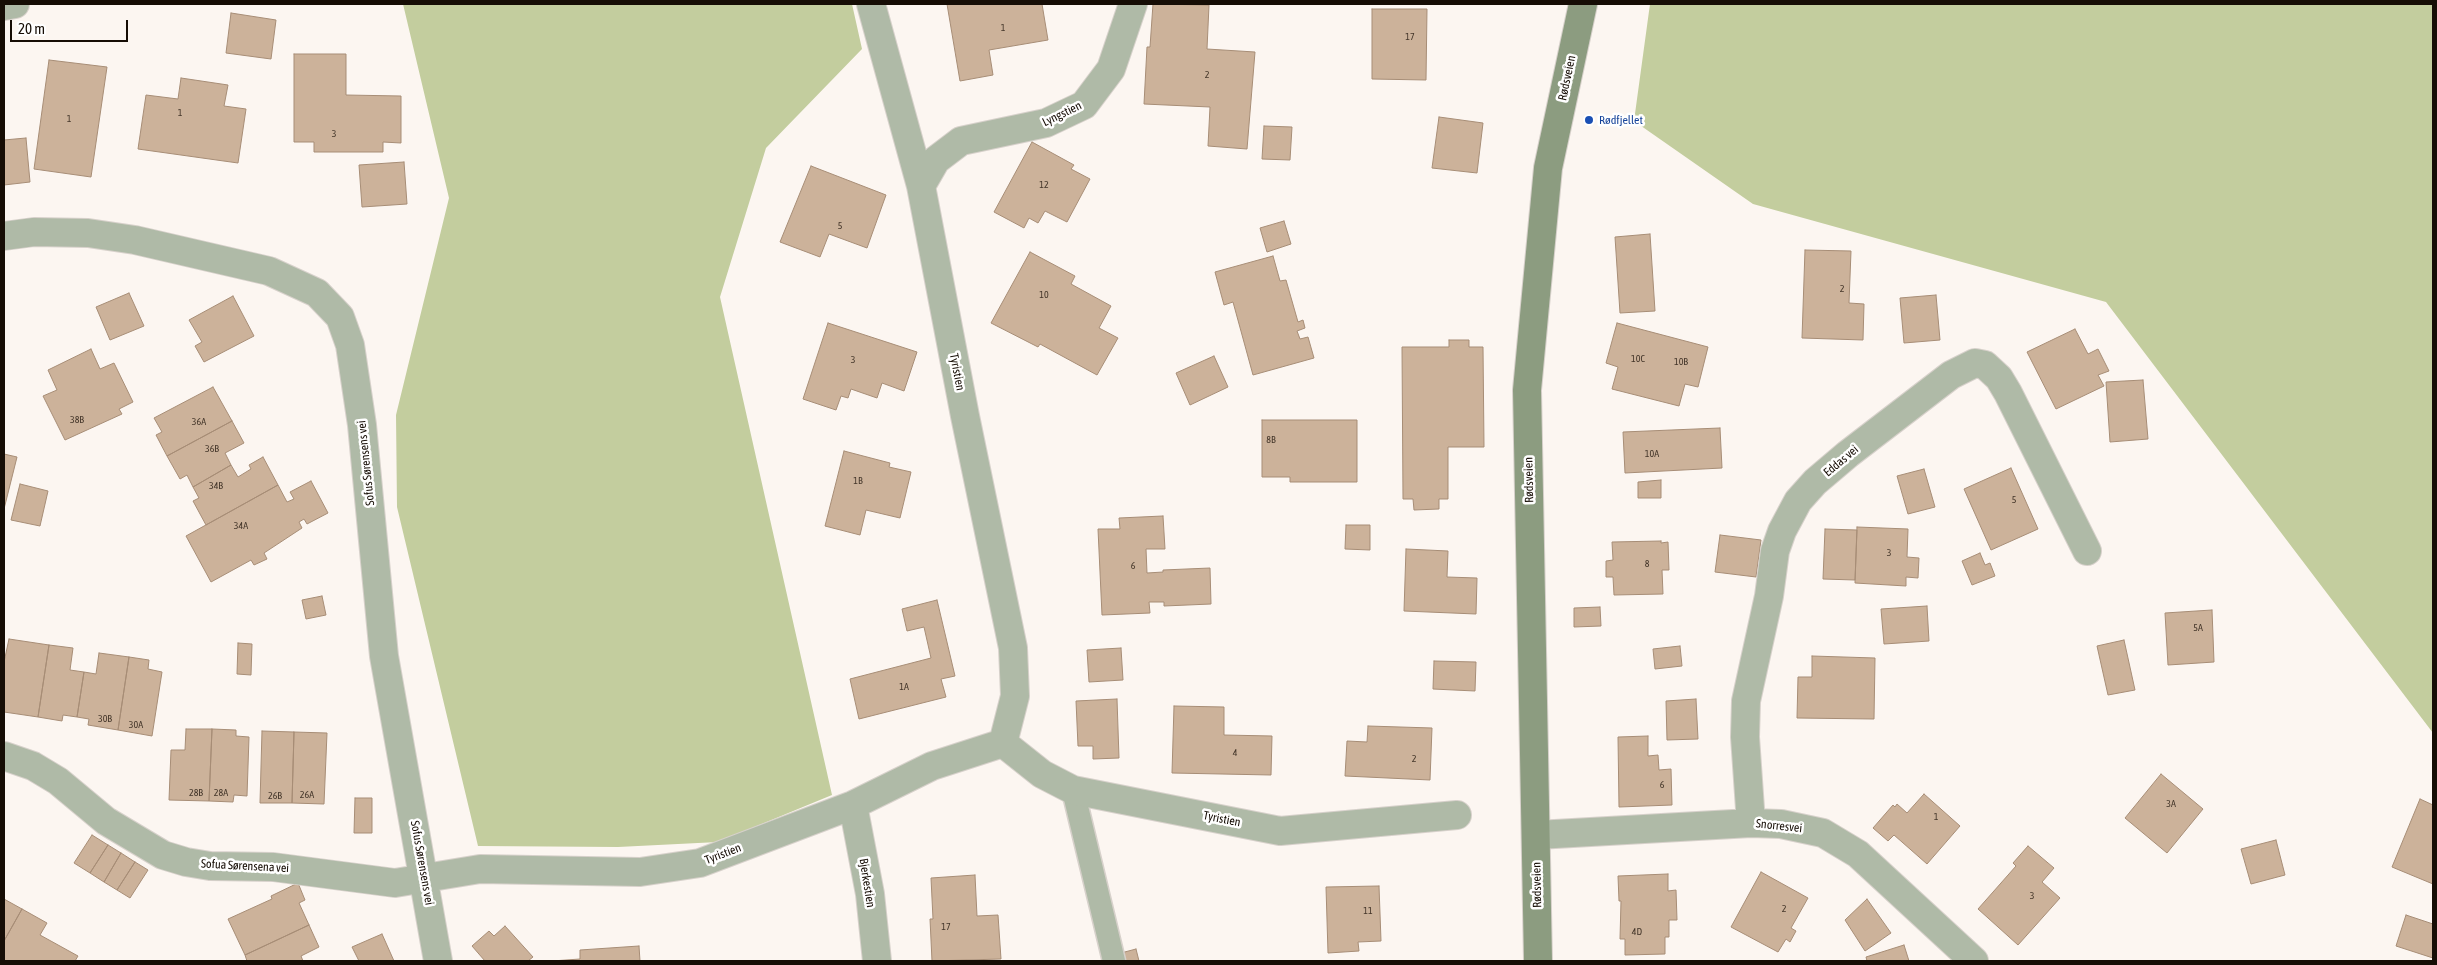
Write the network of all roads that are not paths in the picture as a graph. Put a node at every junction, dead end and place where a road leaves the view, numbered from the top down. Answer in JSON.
{"nodes":[{"id":1,"x":15,"y":4,"type":"edge"},
{"id":2,"x":871,"y":4,"type":"edge"},
{"id":3,"x":1133,"y":4,"type":"edge"},
{"id":4,"x":1583,"y":4,"type":"edge"},
{"id":5,"x":4,"y":6,"type":"edge"},
{"id":6,"x":921,"y":186,"type":"junction"},
{"id":7,"x":4,"y":236,"type":"edge"},
{"id":8,"x":2087,"y":551,"type":"dead end"},
{"id":9,"x":1003,"y":743,"type":"junction"},
{"id":10,"x":4,"y":756,"type":"edge"},
{"id":11,"x":1073,"y":790,"type":"junction"},
{"id":12,"x":853,"y":805,"type":"junction"},
{"id":13,"x":1456,"y":815,"type":"dead end"},
{"id":14,"x":1751,"y":824,"type":"junction"},
{"id":15,"x":1537,"y":835,"type":"junction"},
{"id":16,"x":425,"y":879,"type":"junction"},
{"id":17,"x":438,"y":961,"type":"edge"},
{"id":18,"x":877,"y":961,"type":"edge"},
{"id":19,"x":1114,"y":961,"type":"edge"},
{"id":20,"x":1538,"y":961,"type":"edge"},
{"id":21,"x":1974,"y":961,"type":"edge"}],
"edges":[{"from":1,"to":5,"type":"street"},
{"from":2,"to":6,"type":"street","name":"Tyristien"},
{"from":3,"to":6,"type":"street","name":"Lyngstien"},
{"from":4,"to":15,"type":"street","name":"Rødsveien"},
{"from":6,"to":9,"type":"street","name":"Tyristien"},
{"from":7,"to":16,"type":"street","name":"Sofus Sørensens vei"},
{"from":8,"to":14,"type":"street","name":"Eddas vei"},
{"from":9,"to":11,"type":"street","name":"Tyristien"},
{"from":9,"to":12,"type":"street","name":"Tyristien"},
{"from":10,"to":16,"type":"street","name":"Sofua Sørensena vei"},
{"from":11,"to":13,"type":"street","name":"Tyristien"},
{"from":11,"to":19,"type":"lane"},
{"from":12,"to":16,"type":"street","name":"Tyristien"},
{"from":12,"to":18,"type":"street","name":"Bjerkestien"},
{"from":14,"to":15,"type":"street","name":"Snorresvei"},
{"from":14,"to":21,"type":"street","name":"Snorresvei"},
{"from":15,"to":20,"type":"street","name":"Rødsveien"},
{"from":16,"to":17,"type":"street","name":"Sofus Sørensens vei"}]}
